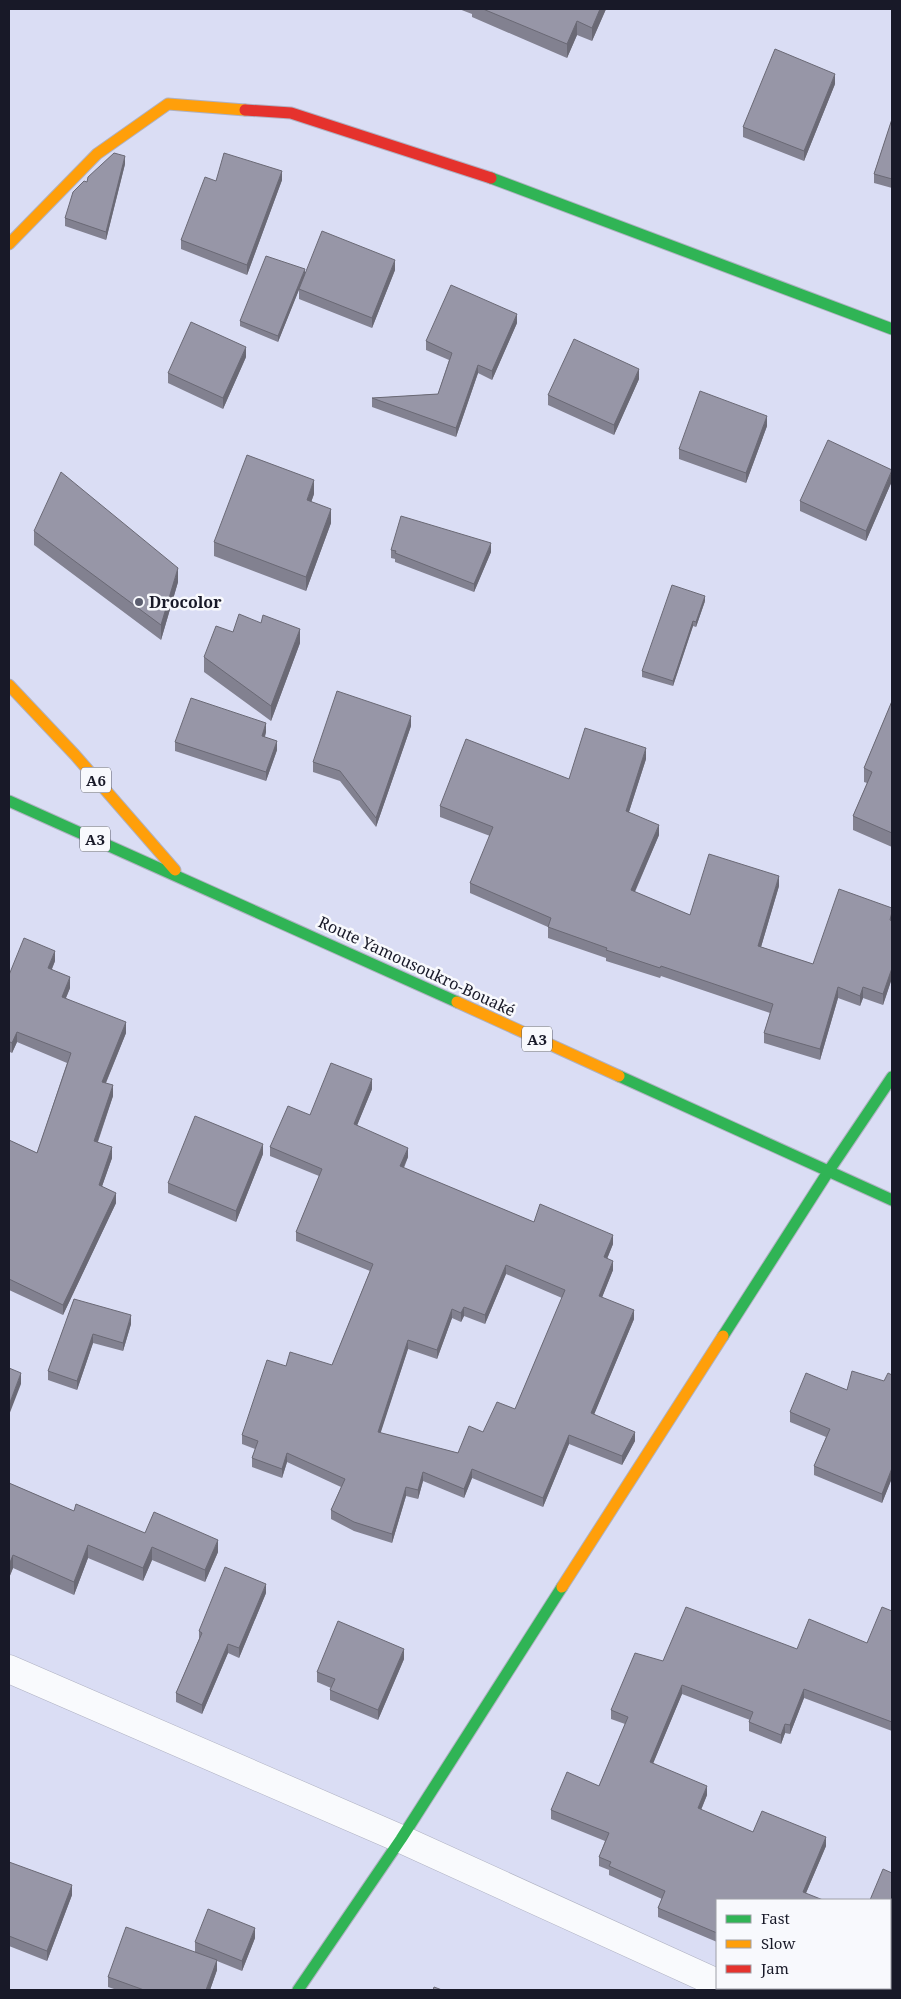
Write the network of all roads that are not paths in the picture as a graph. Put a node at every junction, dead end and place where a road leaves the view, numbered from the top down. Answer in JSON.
{"nodes":[{"id":1,"x":9,"y":244,"type":"edge"},
{"id":2,"x":892,"y":329,"type":"edge"},
{"id":3,"x":9,"y":685,"type":"edge"},
{"id":4,"x":9,"y":801,"type":"edge"},
{"id":5,"x":181,"y":877,"type":"junction"},
{"id":6,"x":892,"y":1077,"type":"edge"},
{"id":7,"x":828,"y":1172,"type":"junction"},
{"id":8,"x":892,"y":1200,"type":"edge"},
{"id":9,"x":9,"y":1670,"type":"edge"},
{"id":10,"x":401,"y":1839,"type":"junction"},
{"id":11,"x":716,"y":1983,"type":"edge"},
{"id":12,"x":298,"y":1990,"type":"edge"}],
"edges":[{"from":1,"to":2,"type":"main road"},
{"from":3,"to":5,"type":"main road","number":"A6"},
{"from":4,"to":5,"type":"main road","name":"Route Yamousoukro-Bouaké","number":"A3"},
{"from":5,"to":7,"type":"main road","name":"Route Yamousoukro-Bouaké","number":"A3"},
{"from":6,"to":7,"type":"main road"},
{"from":7,"to":8,"type":"main road","name":"Route Yamousoukro-Bouaké","number":"A3"},
{"from":7,"to":10,"type":"main road"},
{"from":9,"to":10,"type":"street"},
{"from":10,"to":11,"type":"street"},
{"from":10,"to":12,"type":"main road"}]}
